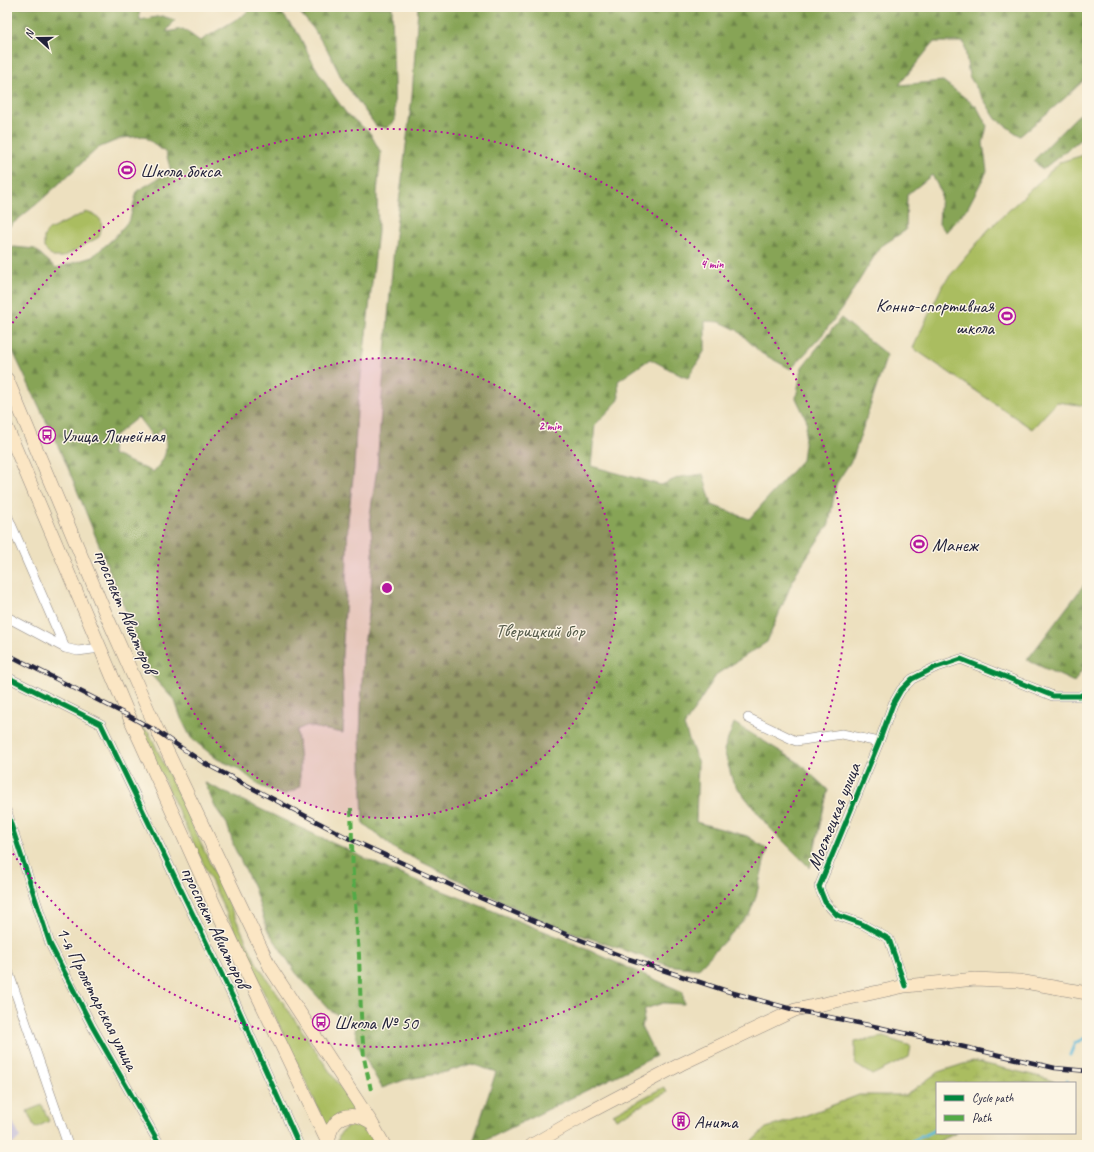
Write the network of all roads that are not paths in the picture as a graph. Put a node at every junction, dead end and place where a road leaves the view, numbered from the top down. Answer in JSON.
{"nodes":[{"id":1,"x":7,"y":379,"type":"edge"},
{"id":2,"x":7,"y":428,"type":"edge"},
{"id":3,"x":7,"y":515,"type":"edge"},
{"id":4,"x":7,"y":617,"type":"edge"},
{"id":5,"x":65,"y":648,"type":"junction"},
{"id":6,"x":100,"y":648,"type":"junction"},
{"id":7,"x":7,"y":677,"type":"edge"},
{"id":8,"x":1087,"y":692,"type":"edge"},
{"id":9,"x":748,"y":718,"type":"dead end"},
{"id":10,"x":879,"y":742,"type":"junction"},
{"id":11,"x":7,"y":812,"type":"edge"},
{"id":12,"x":7,"y":968,"type":"edge"},
{"id":13,"x":905,"y":986,"type":"junction"},
{"id":14,"x":1087,"y":993,"type":"edge"},
{"id":15,"x":371,"y":1122,"type":"junction"},
{"id":16,"x":68,"y":1145,"type":"edge"},
{"id":17,"x":160,"y":1145,"type":"edge"},
{"id":18,"x":299,"y":1145,"type":"edge"},
{"id":19,"x":329,"y":1145,"type":"edge"},
{"id":20,"x":384,"y":1145,"type":"edge"},
{"id":21,"x":532,"y":1145,"type":"edge"}],
"edges":[{"from":1,"to":15,"type":"main road","name":"проспект Авиаторов"},
{"from":2,"to":6,"type":"main road","name":"проспект Авиаторов"},
{"from":3,"to":5,"type":"street"},
{"from":4,"to":5,"type":"street"},
{"from":5,"to":6,"type":"street"},
{"from":6,"to":19,"type":"main road","name":"проспект Авиаторов"},
{"from":7,"to":18,"type":"street","name":"проспект Авиаторов"},
{"from":8,"to":10,"type":"street","name":"Мостецкая улица"},
{"from":9,"to":10,"type":"street"},
{"from":10,"to":13,"type":"street","name":"Мостецкая улица"},
{"from":11,"to":17,"type":"street","name":"1-я Пролетарская улица"},
{"from":12,"to":16,"type":"street"},
{"from":13,"to":14,"type":"main road"},
{"from":13,"to":21,"type":"main road"},
{"from":15,"to":19,"type":"main road"},
{"from":15,"to":20,"type":"main road","name":"проспект Авиаторов"}]}
